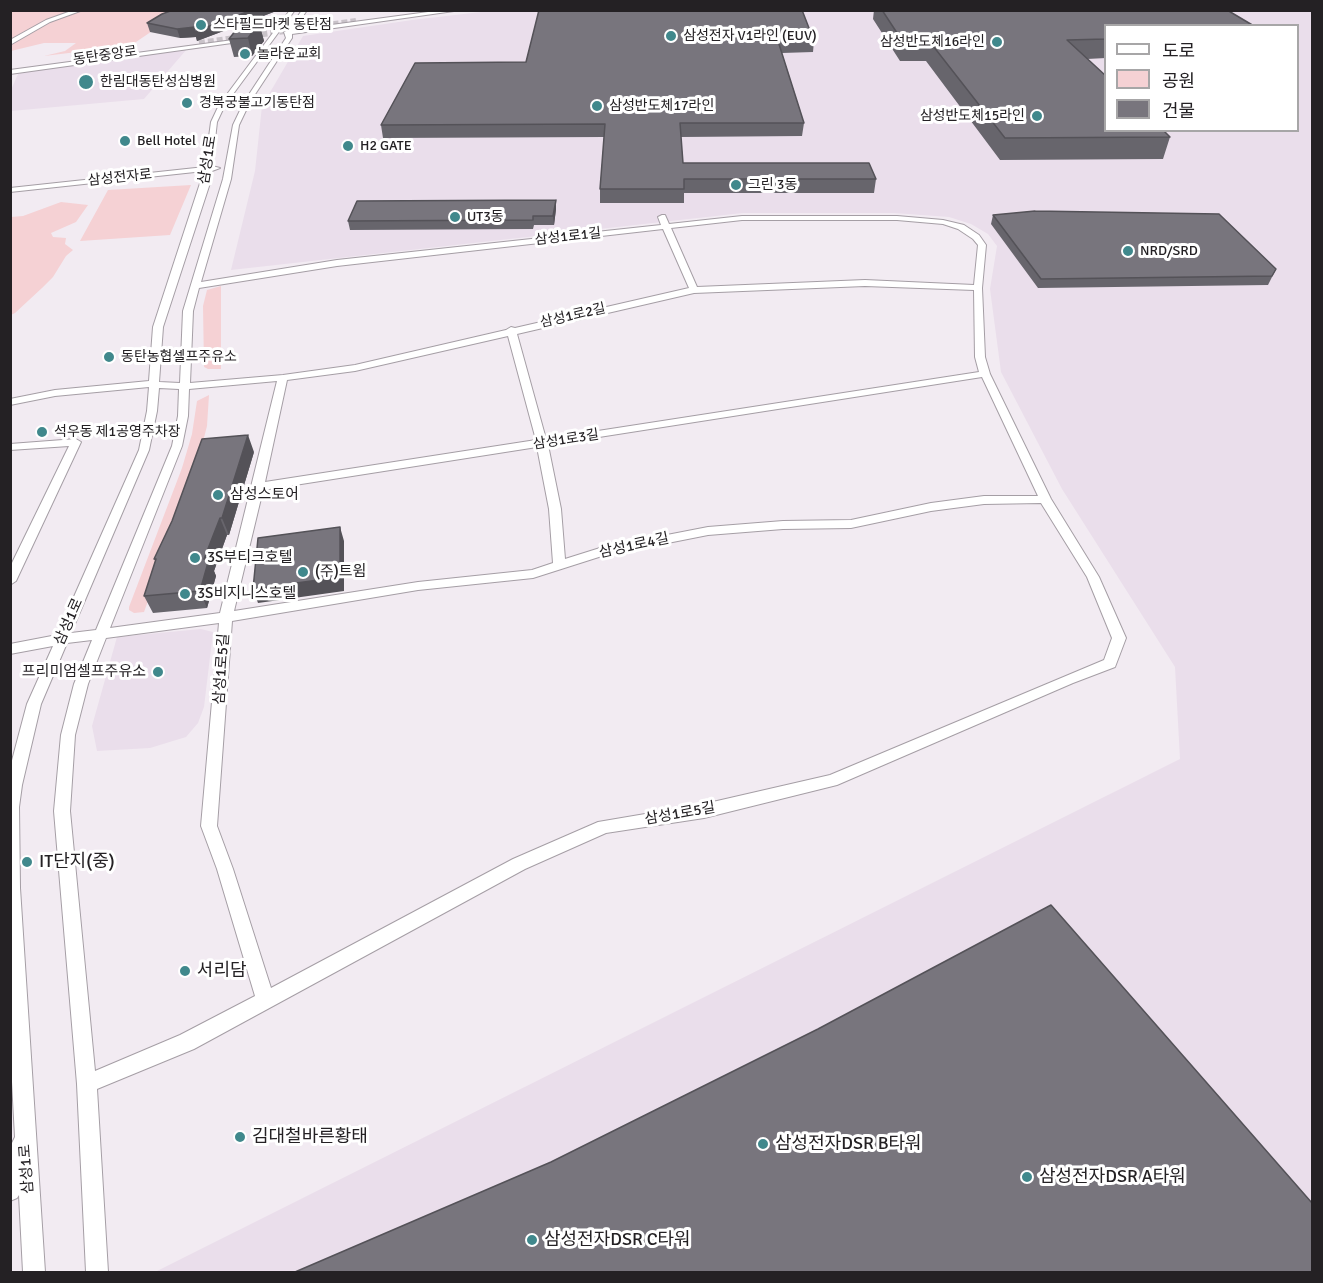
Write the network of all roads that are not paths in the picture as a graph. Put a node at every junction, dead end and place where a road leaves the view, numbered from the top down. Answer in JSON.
{"nodes":[{"id":1,"x":81,"y":10,"type":"edge"},
{"id":2,"x":293,"y":10,"type":"edge"},
{"id":3,"x":415,"y":10,"type":"edge"},
{"id":4,"x":439,"y":10,"type":"edge"},
{"id":5,"x":459,"y":10,"type":"edge"},
{"id":6,"x":303,"y":15,"type":"edge"},
{"id":7,"x":327,"y":20,"type":"dead end"},
{"id":8,"x":295,"y":24,"type":"junction"},
{"id":9,"x":281,"y":26,"type":"junction"},
{"id":10,"x":327,"y":27,"type":"junction"},
{"id":11,"x":268,"y":28,"type":"dead end"},
{"id":12,"x":235,"y":32,"type":"edge"},
{"id":13,"x":290,"y":33,"type":"junction"},
{"id":14,"x":224,"y":34,"type":"edge"},
{"id":15,"x":275,"y":34,"type":"junction"},
{"id":16,"x":258,"y":38,"type":"junction"},
{"id":17,"x":241,"y":39,"type":"junction"},
{"id":18,"x":197,"y":42,"type":"tunnel mouth"},
{"id":19,"x":10,"y":43,"type":"edge"},
{"id":20,"x":268,"y":45,"type":"junction"},
{"id":21,"x":11,"y":70,"type":"edge"},
{"id":22,"x":230,"y":166,"type":"junction"},
{"id":23,"x":209,"y":169,"type":"junction"},
{"id":24,"x":10,"y":190,"type":"edge"},
{"id":25,"x":662,"y":217,"type":"dead end"},
{"id":26,"x":668,"y":226,"type":"junction"},
{"id":27,"x":195,"y":286,"type":"junction"},
{"id":28,"x":978,"y":288,"type":"junction"},
{"id":29,"x":694,"y":290,"type":"junction"},
{"id":30,"x":511,"y":330,"type":"junction"},
{"id":31,"x":985,"y":374,"type":"junction"},
{"id":32,"x":283,"y":378,"type":"junction"},
{"id":33,"x":152,"y":384,"type":"junction"},
{"id":34,"x":179,"y":385,"type":"junction"},
{"id":35,"x":10,"y":402,"type":"edge"},
{"id":36,"x":542,"y":444,"type":"junction"},
{"id":37,"x":10,"y":447,"type":"edge"},
{"id":38,"x":258,"y":487,"type":"junction"},
{"id":39,"x":1046,"y":499,"type":"junction"},
{"id":40,"x":559,"y":566,"type":"junction"},
{"id":41,"x":10,"y":581,"type":"edge"},
{"id":42,"x":226,"y":617,"type":"junction"},
{"id":43,"x":101,"y":633,"type":"junction"},
{"id":44,"x":61,"y":639,"type":"junction"},
{"id":45,"x":10,"y":649,"type":"edge"},
{"id":46,"x":11,"y":889,"type":"edge"},
{"id":47,"x":265,"y":999,"type":"junction"},
{"id":48,"x":87,"y":1084,"type":"junction"},
{"id":49,"x":24,"y":1131,"type":"junction"},
{"id":50,"x":10,"y":1191,"type":"edge"},
{"id":51,"x":34,"y":1272,"type":"edge"},
{"id":52,"x":97,"y":1272,"type":"edge"}],
"edges":[{"from":1,"to":19,"type":"street"},
{"from":2,"to":9,"type":"street","name":"삼성1로"},
{"from":3,"to":4,"type":"street"},
{"from":5,"to":10,"type":"street"},
{"from":6,"to":8,"type":"street"},
{"from":7,"to":10,"type":"street"},
{"from":8,"to":9,"type":"street"},
{"from":8,"to":13,"type":"street","name":"삼성1로"},
{"from":9,"to":11,"type":"street"},
{"from":9,"to":15,"type":"street","name":"삼성1로"},
{"from":10,"to":13,"type":"street"},
{"from":12,"to":17,"type":"street"},
{"from":13,"to":15,"type":"street"},
{"from":13,"to":22,"type":"street","name":"삼성1로"},
{"from":14,"to":21,"type":"street"},
{"from":15,"to":16,"type":"street"},
{"from":15,"to":20,"type":"street","name":"삼성1로"},
{"from":16,"to":17,"type":"street"},
{"from":16,"to":20,"type":"street"},
{"from":17,"to":21,"type":"street"},
{"from":18,"to":21,"type":"street","name":"동탄중앙로"},
{"from":20,"to":23,"type":"street","name":"삼성1로"},
{"from":22,"to":23,"type":"street","name":"삼성전자로"},
{"from":22,"to":27,"type":"street","name":"삼성1로"},
{"from":23,"to":24,"type":"street","name":"삼성전자로"},
{"from":23,"to":33,"type":"street","name":"삼성1로"},
{"from":25,"to":26,"type":"street"},
{"from":26,"to":27,"type":"street","name":"삼성1로1길"},
{"from":26,"to":28,"type":"street","name":"삼성1로1길"},
{"from":26,"to":29,"type":"street"},
{"from":27,"to":34,"type":"street","name":"삼성1로"},
{"from":28,"to":29,"type":"street","name":"삼성1로2길"},
{"from":28,"to":31,"type":"street"},
{"from":29,"to":30,"type":"street","name":"삼성1로2길"},
{"from":30,"to":32,"type":"street","name":"삼성1로2길"},
{"from":30,"to":36,"type":"street"},
{"from":31,"to":36,"type":"street","name":"삼성1로3길"},
{"from":31,"to":39,"type":"street"},
{"from":32,"to":34,"type":"street","name":"삼성1로2길"},
{"from":32,"to":38,"type":"street"},
{"from":33,"to":34,"type":"street","name":"삼성1로2길"},
{"from":33,"to":35,"type":"street","name":"삼성1로2길"},
{"from":33,"to":44,"type":"street","name":"삼성1로"},
{"from":34,"to":43,"type":"street","name":"삼성1로"},
{"from":36,"to":38,"type":"street","name":"삼성1로3길"},
{"from":36,"to":40,"type":"street"},
{"from":37,"to":41,"type":"street"},
{"from":38,"to":42,"type":"street"},
{"from":39,"to":40,"type":"street","name":"삼성1로4길"},
{"from":39,"to":47,"type":"street","name":"삼성1로5길"},
{"from":40,"to":42,"type":"street","name":"삼성1로4길"},
{"from":42,"to":43,"type":"street","name":"삼성1로4길"},
{"from":42,"to":47,"type":"street","name":"삼성1로5길"},
{"from":43,"to":44,"type":"street","name":"삼성1로4길"},
{"from":43,"to":48,"type":"street","name":"삼성1로"},
{"from":44,"to":45,"type":"street","name":"삼성1로4길"},
{"from":44,"to":46,"type":"street","name":"삼성1로"},
{"from":46,"to":49,"type":"street","name":"삼성1로"},
{"from":47,"to":48,"type":"street","name":"삼성1로5길"},
{"from":48,"to":52,"type":"street","name":"삼성1로"},
{"from":49,"to":50,"type":"street"},
{"from":49,"to":51,"type":"street","name":"삼성1로"}]}
